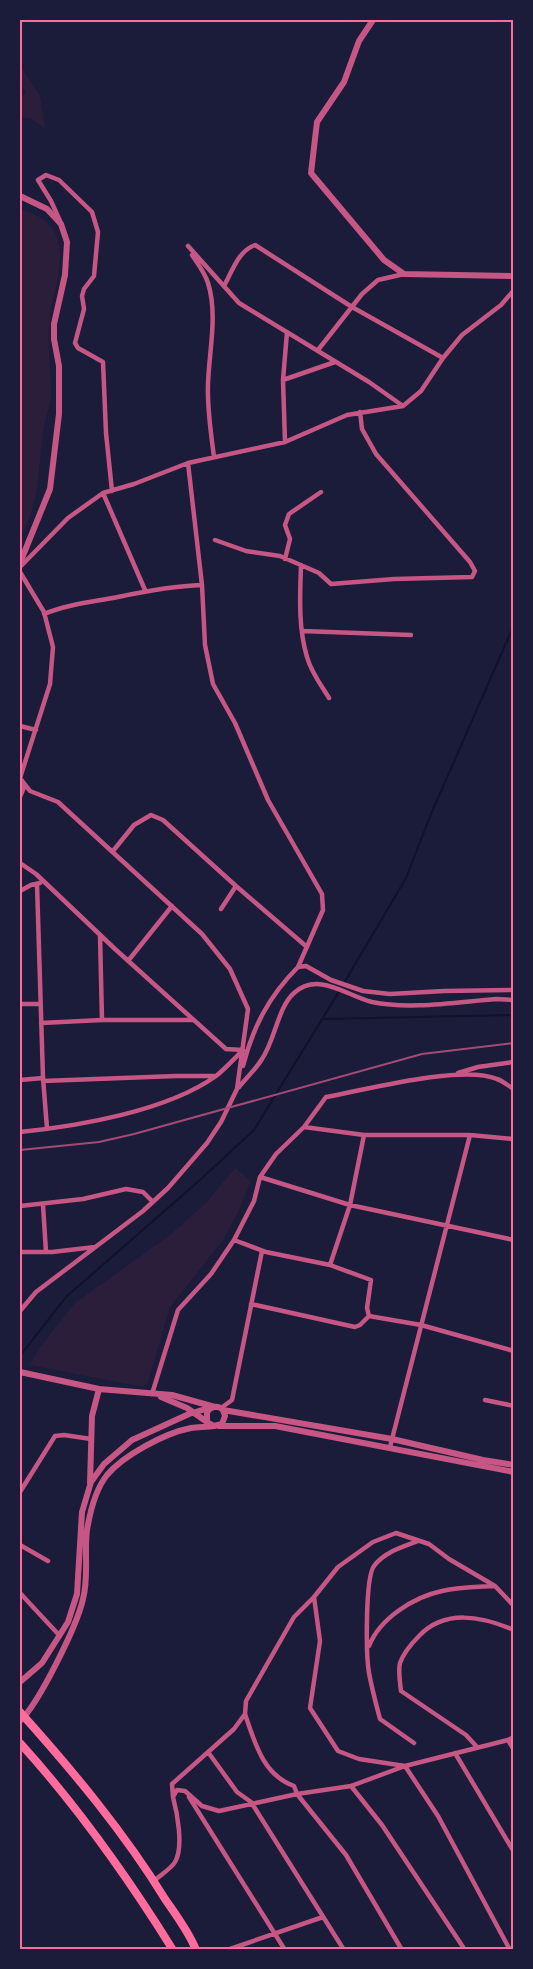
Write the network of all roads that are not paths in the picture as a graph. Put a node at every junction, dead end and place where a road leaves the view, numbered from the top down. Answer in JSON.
{"nodes":[{"id":1,"x":373,"y":20,"type":"edge"},
{"id":2,"x":20,"y":196,"type":"edge"},
{"id":3,"x":61,"y":224,"type":"junction"},
{"id":4,"x":404,"y":274,"type":"junction"},
{"id":5,"x":513,"y":276,"type":"edge"},
{"id":6,"x":224,"y":286,"type":"junction"},
{"id":7,"x":513,"y":290,"type":"edge"},
{"id":8,"x":352,"y":307,"type":"junction"},
{"id":9,"x":287,"y":332,"type":"junction"},
{"id":10,"x":318,"y":350,"type":"junction"},
{"id":11,"x":443,"y":358,"type":"junction"},
{"id":12,"x":335,"y":362,"type":"junction"},
{"id":13,"x":282,"y":380,"type":"junction"},
{"id":14,"x":403,"y":406,"type":"junction"},
{"id":15,"x":360,"y":412,"type":"junction"},
{"id":16,"x":285,"y":442,"type":"junction"},
{"id":17,"x":214,"y":457,"type":"junction"},
{"id":18,"x":188,"y":463,"type":"junction"},
{"id":19,"x":112,"y":491,"type":"junction"},
{"id":20,"x":321,"y":492,"type":"dead end"},
{"id":21,"x":103,"y":493,"type":"junction"},
{"id":22,"x":215,"y":540,"type":"dead end"},
{"id":23,"x":285,"y":559,"type":"junction"},
{"id":24,"x":20,"y":565,"type":"edge"},
{"id":25,"x":301,"y":565,"type":"junction"},
{"id":26,"x":20,"y":572,"type":"edge"},
{"id":27,"x":202,"y":585,"type":"junction"},
{"id":28,"x":145,"y":590,"type":"junction"},
{"id":29,"x":44,"y":614,"type":"junction"},
{"id":30,"x":302,"y":631,"type":"junction"},
{"id":31,"x":411,"y":635,"type":"dead end"},
{"id":32,"x":329,"y":698,"type":"dead end"},
{"id":33,"x":20,"y":726,"type":"edge"},
{"id":34,"x":36,"y":730,"type":"junction"},
{"id":35,"x":22,"y":785,"type":"edge"},
{"id":36,"x":20,"y":797,"type":"edge"},
{"id":37,"x":113,"y":851,"type":"junction"},
{"id":38,"x":20,"y":863,"type":"edge"},
{"id":39,"x":45,"y":882,"type":"junction"},
{"id":40,"x":37,"y":884,"type":"junction"},
{"id":41,"x":236,"y":886,"type":"junction"},
{"id":42,"x":20,"y":891,"type":"edge"},
{"id":43,"x":172,"y":906,"type":"junction"},
{"id":44,"x":221,"y":909,"type":"dead end"},
{"id":45,"x":100,"y":935,"type":"junction"},
{"id":46,"x":307,"y":947,"type":"junction"},
{"id":47,"x":128,"y":961,"type":"junction"},
{"id":48,"x":298,"y":967,"type":"junction"},
{"id":49,"x":331,"y":983,"type":"junction"},
{"id":50,"x":513,"y":990,"type":"edge"},
{"id":51,"x":513,"y":1000,"type":"edge"},
{"id":52,"x":20,"y":1004,"type":"edge"},
{"id":53,"x":40,"y":1004,"type":"junction"},
{"id":54,"x":102,"y":1020,"type":"junction"},
{"id":55,"x":193,"y":1020,"type":"junction"},
{"id":56,"x":41,"y":1023,"type":"junction"},
{"id":57,"x":243,"y":1050,"type":"junction"},
{"id":58,"x":513,"y":1062,"type":"edge"},
{"id":59,"x":215,"y":1076,"type":"junction"},
{"id":60,"x":447,"y":1076,"type":"junction"},
{"id":61,"x":20,"y":1080,"type":"edge"},
{"id":62,"x":43,"y":1080,"type":"junction"},
{"id":63,"x":237,"y":1089,"type":"junction"},
{"id":64,"x":513,"y":1089,"type":"edge"},
{"id":65,"x":304,"y":1127,"type":"junction"},
{"id":66,"x":47,"y":1128,"type":"junction"},
{"id":67,"x":20,"y":1132,"type":"edge"},
{"id":68,"x":364,"y":1135,"type":"junction"},
{"id":69,"x":470,"y":1135,"type":"junction"},
{"id":70,"x":513,"y":1139,"type":"edge"},
{"id":71,"x":260,"y":1177,"type":"junction"},
{"id":72,"x":153,"y":1202,"type":"junction"},
{"id":73,"x":43,"y":1205,"type":"junction"},
{"id":74,"x":350,"y":1205,"type":"junction"},
{"id":75,"x":20,"y":1206,"type":"edge"},
{"id":76,"x":447,"y":1225,"type":"junction"},
{"id":77,"x":234,"y":1240,"type":"junction"},
{"id":78,"x":513,"y":1240,"type":"edge"},
{"id":79,"x":95,"y":1247,"type":"junction"},
{"id":80,"x":262,"y":1251,"type":"junction"},
{"id":81,"x":20,"y":1252,"type":"edge"},
{"id":82,"x":46,"y":1252,"type":"junction"},
{"id":83,"x":330,"y":1265,"type":"junction"},
{"id":84,"x":251,"y":1304,"type":"junction"},
{"id":85,"x":20,"y":1311,"type":"edge"},
{"id":86,"x":369,"y":1316,"type":"junction"},
{"id":87,"x":421,"y":1325,"type":"junction"},
{"id":88,"x":513,"y":1351,"type":"edge"},
{"id":89,"x":20,"y":1372,"type":"edge"},
{"id":90,"x":99,"y":1389,"type":"junction"},
{"id":91,"x":152,"y":1394,"type":"junction"},
{"id":92,"x":485,"y":1400,"type":"dead end"},
{"id":93,"x":513,"y":1406,"type":"edge"},
{"id":94,"x":218,"y":1408,"type":"junction"},
{"id":95,"x":195,"y":1413,"type":"junction"},
{"id":96,"x":207,"y":1422,"type":"junction"},
{"id":97,"x":216,"y":1426,"type":"junction"},
{"id":98,"x":91,"y":1439,"type":"junction"},
{"id":99,"x":392,"y":1439,"type":"junction"},
{"id":100,"x":390,"y":1448,"type":"junction"},
{"id":101,"x":513,"y":1465,"type":"edge"},
{"id":102,"x":513,"y":1472,"type":"edge"},
{"id":103,"x":90,"y":1484,"type":"junction"},
{"id":104,"x":20,"y":1492,"type":"edge"},
{"id":105,"x":418,"y":1541,"type":"junction"},
{"id":106,"x":20,"y":1545,"type":"edge"},
{"id":107,"x":48,"y":1561,"type":"dead end"},
{"id":108,"x":495,"y":1586,"type":"junction"},
{"id":109,"x":20,"y":1593,"type":"edge"},
{"id":110,"x":314,"y":1597,"type":"junction"},
{"id":111,"x":513,"y":1606,"type":"edge"},
{"id":112,"x":513,"y":1630,"type":"edge"},
{"id":113,"x":59,"y":1635,"type":"junction"},
{"id":114,"x":367,"y":1651,"type":"junction"},
{"id":115,"x":20,"y":1682,"type":"edge"},
{"id":116,"x":245,"y":1714,"type":"junction"},
{"id":117,"x":21,"y":1716,"type":"edge"},
{"id":118,"x":513,"y":1737,"type":"edge"},
{"id":119,"x":508,"y":1740,"type":"junction"},
{"id":120,"x":20,"y":1743,"type":"edge"},
{"id":121,"x":414,"y":1743,"type":"dead end"},
{"id":122,"x":477,"y":1747,"type":"junction"},
{"id":123,"x":513,"y":1750,"type":"edge"},
{"id":124,"x":208,"y":1752,"type":"junction"},
{"id":125,"x":455,"y":1753,"type":"junction"},
{"id":126,"x":405,"y":1766,"type":"junction"},
{"id":127,"x":351,"y":1786,"type":"junction"},
{"id":128,"x":185,"y":1791,"type":"junction"},
{"id":129,"x":297,"y":1794,"type":"junction"},
{"id":130,"x":173,"y":1797,"type":"junction"},
{"id":131,"x":251,"y":1802,"type":"junction"},
{"id":132,"x":513,"y":1852,"type":"edge"},
{"id":133,"x":154,"y":1881,"type":"junction"},
{"id":134,"x":323,"y":1917,"type":"junction"},
{"id":135,"x":276,"y":1933,"type":"junction"},
{"id":136,"x":173,"y":1950,"type":"edge"},
{"id":137,"x":196,"y":1950,"type":"edge"},
{"id":138,"x":227,"y":1950,"type":"edge"},
{"id":139,"x":285,"y":1950,"type":"edge"},
{"id":140,"x":344,"y":1950,"type":"edge"},
{"id":141,"x":402,"y":1950,"type":"edge"},
{"id":142,"x":465,"y":1950,"type":"edge"},
{"id":143,"x":510,"y":1950,"type":"edge"}],
"edges":[{"from":1,"to":4,"type":"street"},
{"from":2,"to":3,"type":"street"},
{"from":3,"to":19,"type":"street"},
{"from":3,"to":24,"type":"street"},
{"from":4,"to":5,"type":"street"},
{"from":4,"to":8,"type":"street"},
{"from":6,"to":8,"type":"street"},
{"from":6,"to":9,"type":"street"},
{"from":6,"to":17,"type":"street"},
{"from":7,"to":11,"type":"street"},
{"from":8,"to":10,"type":"street"},
{"from":8,"to":11,"type":"street"},
{"from":9,"to":10,"type":"street"},
{"from":9,"to":13,"type":"street"},
{"from":10,"to":12,"type":"street"},
{"from":11,"to":14,"type":"street"},
{"from":12,"to":13,"type":"street"},
{"from":12,"to":14,"type":"street"},
{"from":13,"to":16,"type":"street"},
{"from":14,"to":15,"type":"street"},
{"from":15,"to":16,"type":"street"},
{"from":15,"to":25,"type":"street"},
{"from":16,"to":17,"type":"street"},
{"from":17,"to":18,"type":"street"},
{"from":18,"to":19,"type":"street"},
{"from":18,"to":27,"type":"street"},
{"from":19,"to":21,"type":"street"},
{"from":20,"to":23,"type":"street"},
{"from":21,"to":24,"type":"street"},
{"from":21,"to":28,"type":"street"},
{"from":22,"to":23,"type":"street"},
{"from":23,"to":25,"type":"street"},
{"from":25,"to":30,"type":"street"},
{"from":26,"to":29,"type":"street"},
{"from":27,"to":28,"type":"street"},
{"from":27,"to":46,"type":"street"},
{"from":28,"to":29,"type":"street"},
{"from":29,"to":34,"type":"street"},
{"from":30,"to":31,"type":"street"},
{"from":30,"to":32,"type":"street"},
{"from":33,"to":34,"type":"street"},
{"from":34,"to":35,"type":"street"},
{"from":35,"to":36,"type":"street"},
{"from":35,"to":37,"type":"street"},
{"from":37,"to":41,"type":"street"},
{"from":37,"to":43,"type":"street"},
{"from":38,"to":39,"type":"street"},
{"from":39,"to":40,"type":"street"},
{"from":39,"to":45,"type":"street"},
{"from":40,"to":42,"type":"street"},
{"from":40,"to":53,"type":"street"},
{"from":41,"to":44,"type":"street"},
{"from":41,"to":46,"type":"street"},
{"from":43,"to":47,"type":"street"},
{"from":43,"to":57,"type":"street"},
{"from":45,"to":47,"type":"street"},
{"from":45,"to":54,"type":"street"},
{"from":46,"to":48,"type":"street"},
{"from":47,"to":55,"type":"street"},
{"from":48,"to":49,"type":"street"},
{"from":48,"to":63,"type":"street"},
{"from":49,"to":50,"type":"street"},
{"from":49,"to":51,"type":"street"},
{"from":49,"to":63,"type":"street"},
{"from":52,"to":53,"type":"street"},
{"from":53,"to":56,"type":"street"},
{"from":54,"to":55,"type":"street"},
{"from":54,"to":56,"type":"street"},
{"from":55,"to":57,"type":"street"},
{"from":56,"to":62,"type":"street"},
{"from":57,"to":59,"type":"street"},
{"from":57,"to":63,"type":"street"},
{"from":58,"to":60,"type":"street"},
{"from":59,"to":62,"type":"street"},
{"from":59,"to":66,"type":"street"},
{"from":60,"to":64,"type":"street"},
{"from":60,"to":65,"type":"street"},
{"from":61,"to":62,"type":"street"},
{"from":62,"to":66,"type":"street"},
{"from":63,"to":72,"type":"street"},
{"from":65,"to":68,"type":"street"},
{"from":65,"to":71,"type":"street"},
{"from":66,"to":67,"type":"street"},
{"from":68,"to":69,"type":"street"},
{"from":68,"to":74,"type":"street"},
{"from":69,"to":70,"type":"street"},
{"from":69,"to":76,"type":"street"},
{"from":71,"to":74,"type":"street"},
{"from":71,"to":77,"type":"street"},
{"from":72,"to":73,"type":"street"},
{"from":72,"to":79,"type":"street"},
{"from":73,"to":75,"type":"street"},
{"from":73,"to":82,"type":"street"},
{"from":74,"to":76,"type":"street"},
{"from":74,"to":83,"type":"street"},
{"from":76,"to":78,"type":"street"},
{"from":76,"to":87,"type":"street"},
{"from":77,"to":80,"type":"street"},
{"from":77,"to":91,"type":"street"},
{"from":79,"to":82,"type":"street"},
{"from":79,"to":85,"type":"street"},
{"from":80,"to":83,"type":"street"},
{"from":80,"to":84,"type":"street"},
{"from":81,"to":82,"type":"street"},
{"from":83,"to":86,"type":"street"},
{"from":84,"to":86,"type":"street"},
{"from":84,"to":94,"type":"street"},
{"from":86,"to":87,"type":"street"},
{"from":87,"to":88,"type":"street"},
{"from":87,"to":99,"type":"street"},
{"from":89,"to":90,"type":"street"},
{"from":90,"to":91,"type":"street"},
{"from":90,"to":98,"type":"street"},
{"from":91,"to":94,"type":"street"},
{"from":91,"to":95,"type":"street"},
{"from":92,"to":93,"type":"street"},
{"from":94,"to":95,"type":"street"},
{"from":94,"to":96,"type":"street"},
{"from":94,"to":97,"type":"street"},
{"from":94,"to":99,"type":"street"},
{"from":95,"to":96,"type":"street"},
{"from":95,"to":103,"type":"street"},
{"from":96,"to":97,"type":"street"},
{"from":97,"to":100,"type":"street"},
{"from":97,"to":117,"type":"street"},
{"from":98,"to":103,"type":"street"},
{"from":98,"to":104,"type":"street"},
{"from":99,"to":100,"type":"street"},
{"from":99,"to":101,"type":"street"},
{"from":100,"to":102,"type":"street"},
{"from":103,"to":113,"type":"street"},
{"from":105,"to":108,"type":"street"},
{"from":105,"to":110,"type":"street"},
{"from":105,"to":114,"type":"street"},
{"from":106,"to":107,"type":"street"},
{"from":108,"to":111,"type":"street"},
{"from":108,"to":114,"type":"street"},
{"from":109,"to":113,"type":"street"},
{"from":110,"to":116,"type":"street"},
{"from":110,"to":126,"type":"street"},
{"from":112,"to":122,"type":"street"},
{"from":113,"to":115,"type":"street"},
{"from":114,"to":121,"type":"street"},
{"from":116,"to":124,"type":"street"},
{"from":116,"to":129,"type":"street"},
{"from":117,"to":133,"type":"highway"},
{"from":118,"to":119,"type":"street"},
{"from":119,"to":122,"type":"street"},
{"from":119,"to":123,"type":"street"},
{"from":120,"to":136,"type":"highway"},
{"from":122,"to":125,"type":"street"},
{"from":124,"to":130,"type":"street"},
{"from":124,"to":131,"type":"street"},
{"from":125,"to":126,"type":"street"},
{"from":125,"to":132,"type":"street"},
{"from":126,"to":127,"type":"street"},
{"from":126,"to":143,"type":"street"},
{"from":127,"to":129,"type":"street"},
{"from":127,"to":142,"type":"street"},
{"from":128,"to":130,"type":"street"},
{"from":128,"to":131,"type":"street"},
{"from":128,"to":135,"type":"street"},
{"from":129,"to":131,"type":"street"},
{"from":129,"to":141,"type":"street"},
{"from":130,"to":133,"type":"street"},
{"from":131,"to":134,"type":"street"},
{"from":133,"to":137,"type":"highway"},
{"from":134,"to":135,"type":"street"},
{"from":134,"to":140,"type":"street"},
{"from":135,"to":138,"type":"street"},
{"from":135,"to":139,"type":"street"}]}
